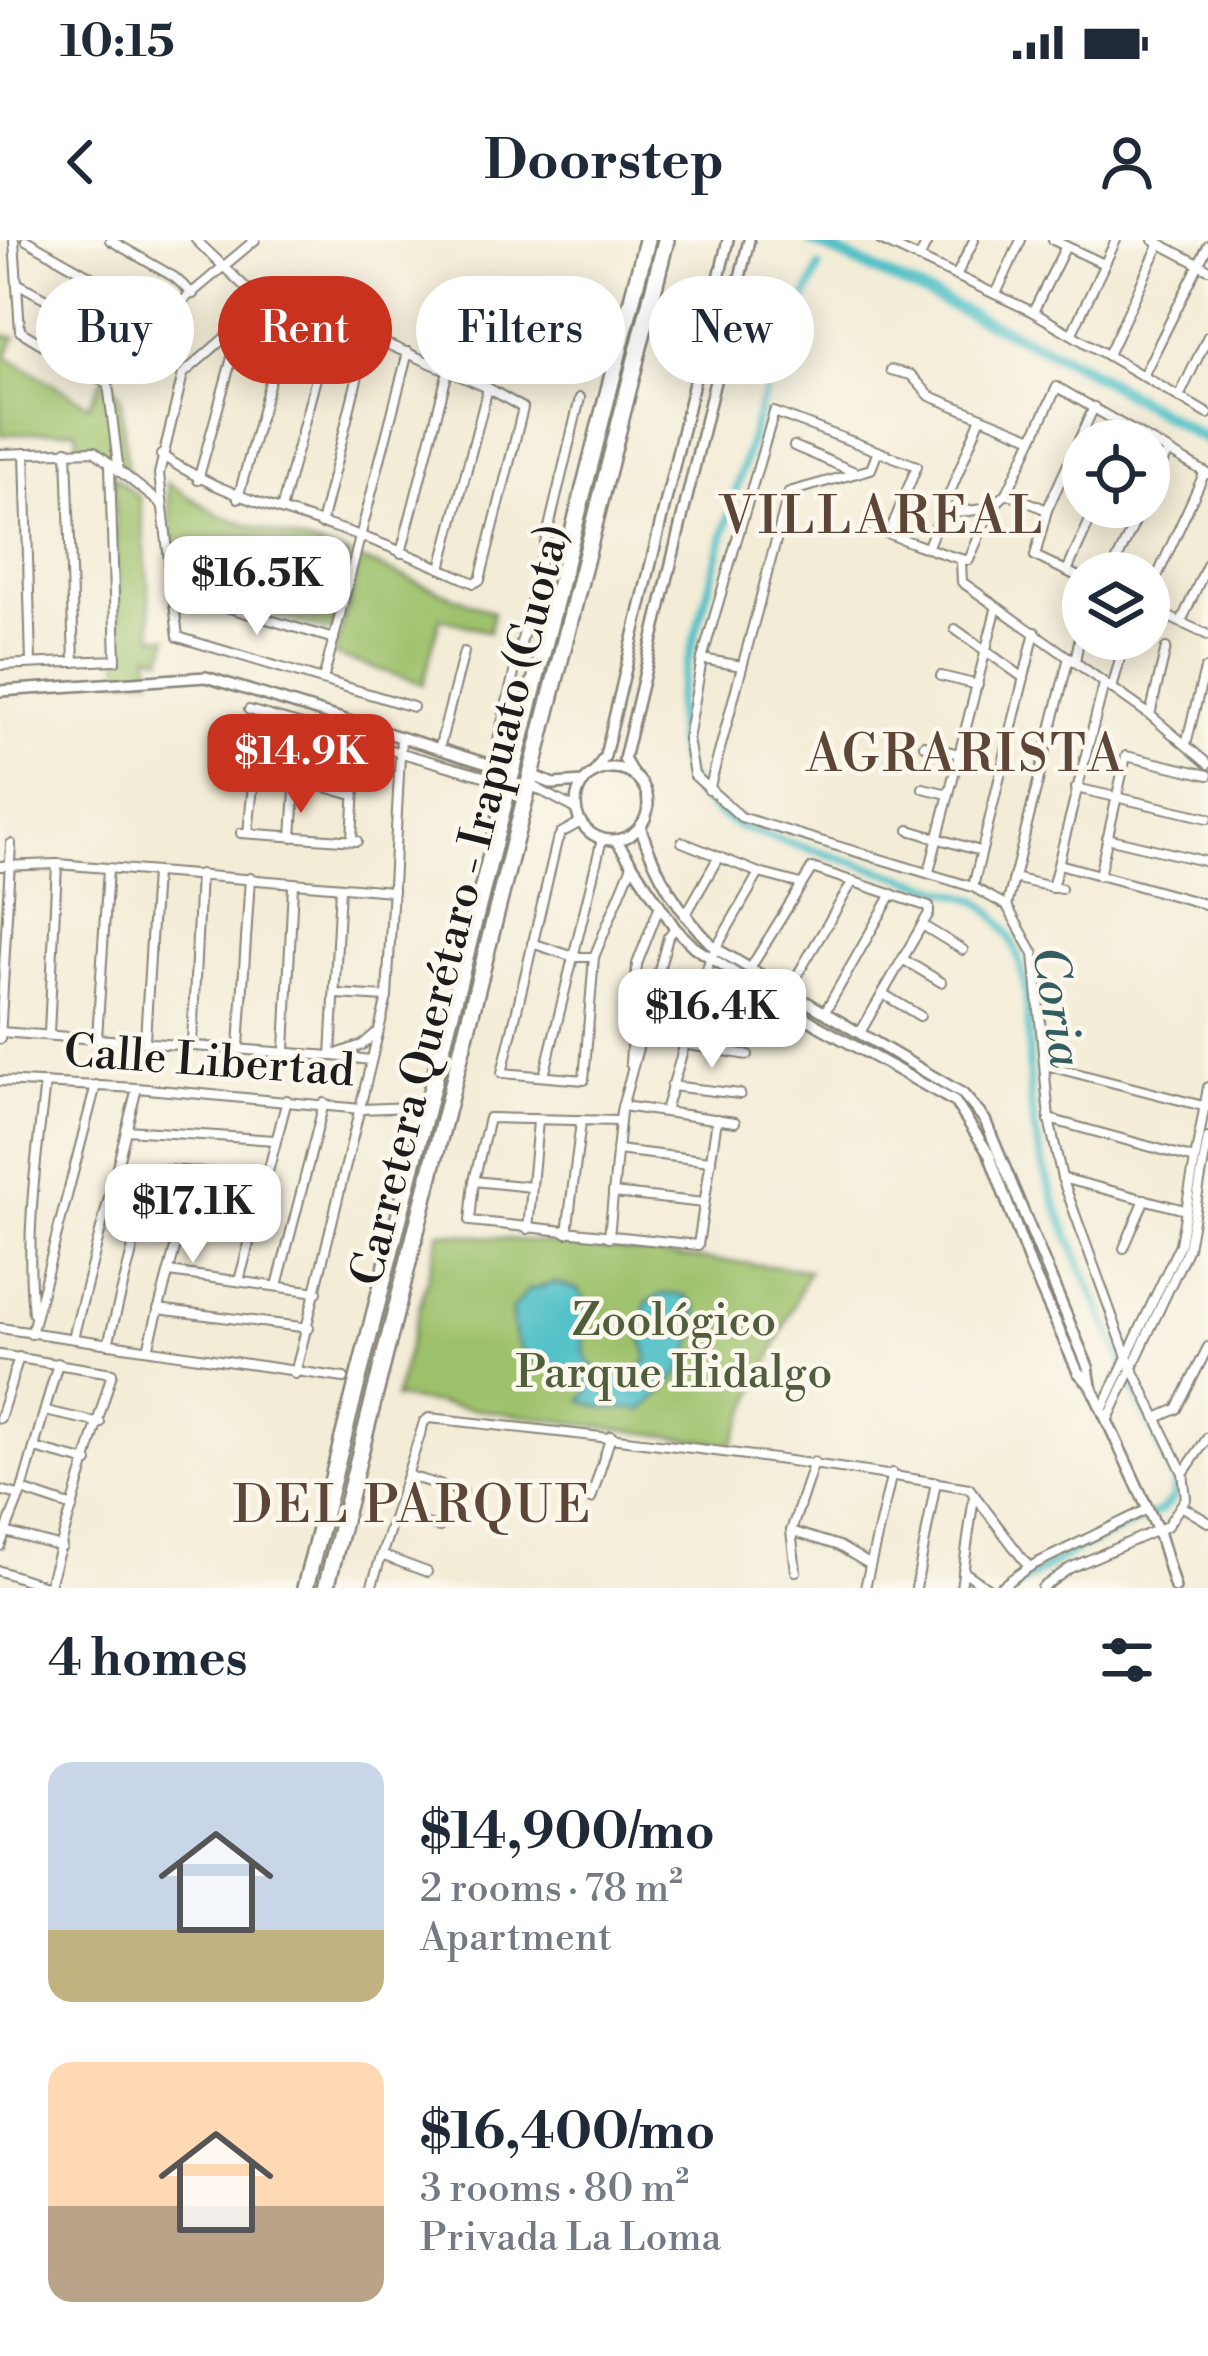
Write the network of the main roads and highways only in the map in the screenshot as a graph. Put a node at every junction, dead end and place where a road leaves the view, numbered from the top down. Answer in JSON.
{"nodes":[{"id":1,"x":647,"y":240,"type":"edge"},
{"id":2,"x":667,"y":240,"type":"edge"},
{"id":3,"x":305,"y":1588,"type":"edge"},
{"id":4,"x":326,"y":1588,"type":"edge"}],
"edges":[{"from":1,"to":3,"type":"highway","name":"Carretera Querétaro - Irapuato (Cuota)"},
{"from":2,"to":4,"type":"highway","name":"Carretera Querétaro - Irapuato (Cuota)"}]}
